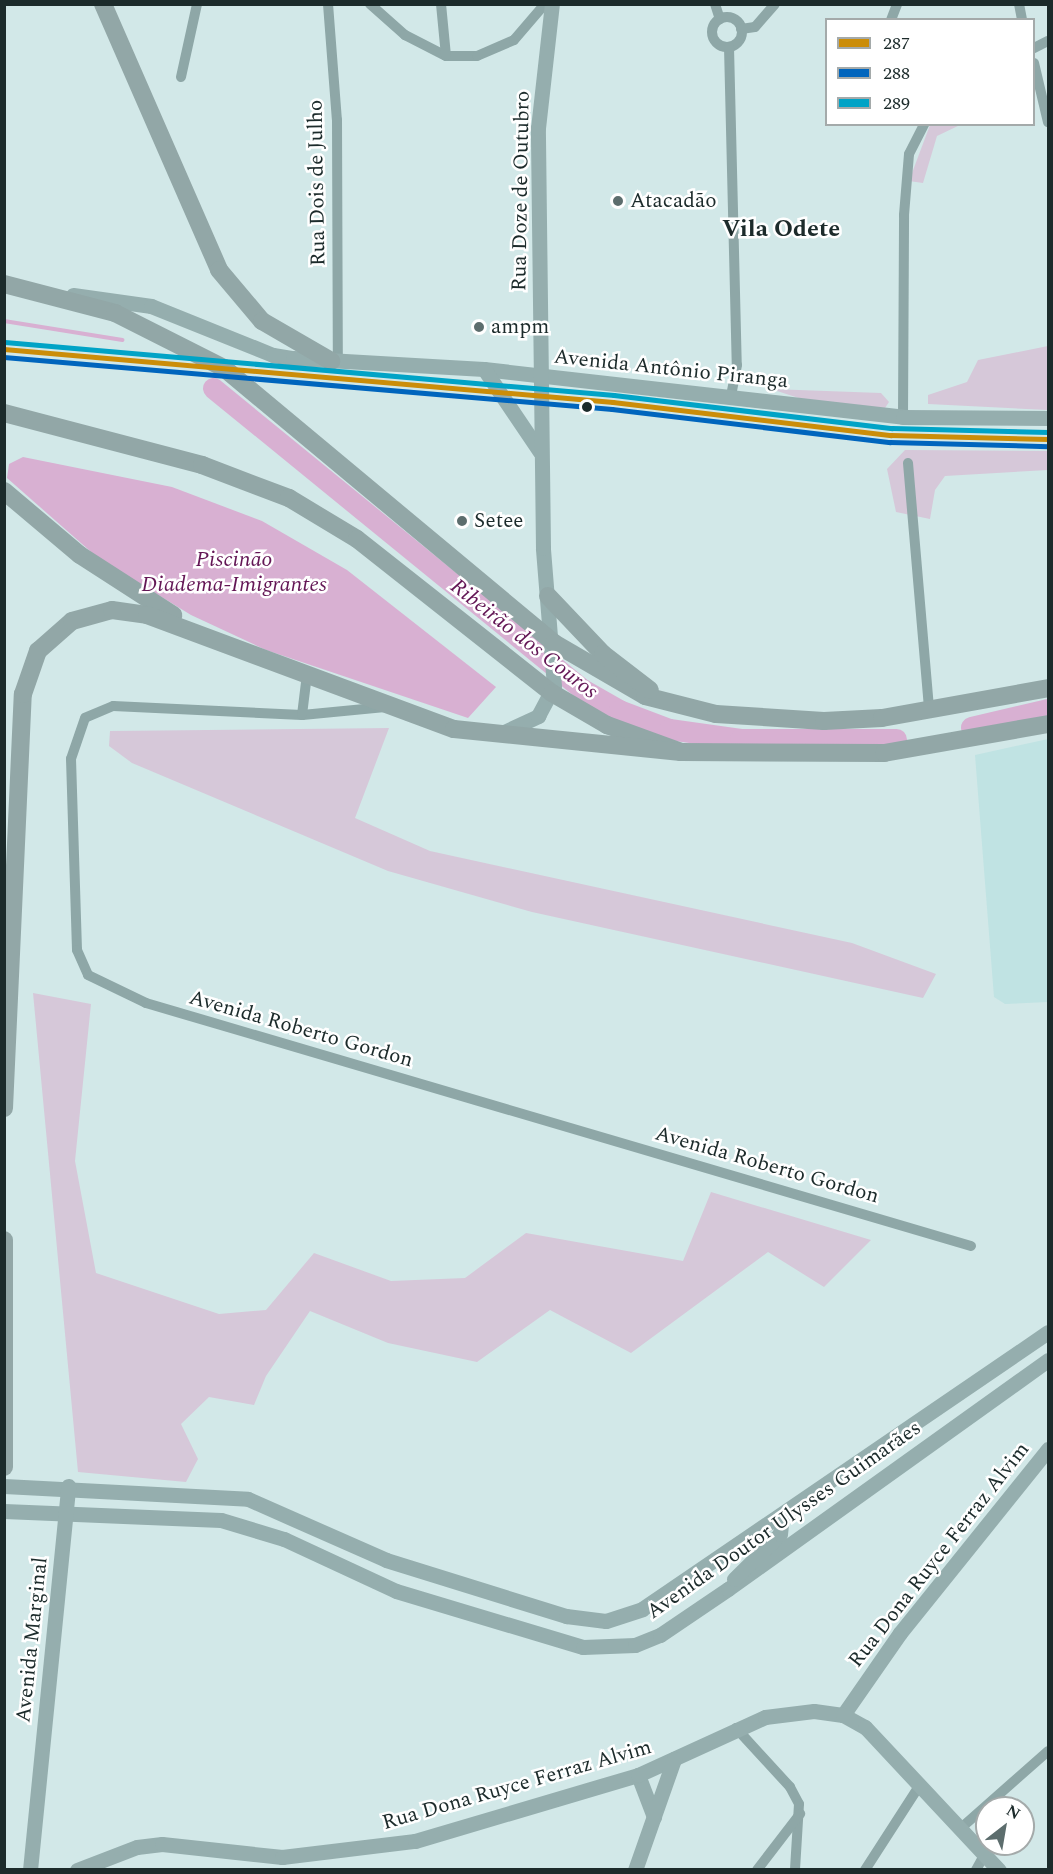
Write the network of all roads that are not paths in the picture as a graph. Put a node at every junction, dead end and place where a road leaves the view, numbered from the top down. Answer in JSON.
{"nodes":[{"id":1,"x":103,"y":4,"type":"edge"},
{"id":2,"x":190,"y":4,"type":"edge"},
{"id":3,"x":197,"y":4,"type":"edge"},
{"id":4,"x":328,"y":4,"type":"edge"},
{"id":5,"x":370,"y":4,"type":"edge"},
{"id":6,"x":441,"y":4,"type":"edge"},
{"id":7,"x":545,"y":4,"type":"edge"},
{"id":8,"x":552,"y":4,"type":"edge"},
{"id":9,"x":715,"y":4,"type":"edge"},
{"id":10,"x":775,"y":4,"type":"edge"},
{"id":11,"x":194,"y":19,"type":"junction"},
{"id":12,"x":720,"y":19,"type":"junction"},
{"id":13,"x":741,"y":29,"type":"junction"},
{"id":14,"x":729,"y":47,"type":"junction"},
{"id":15,"x":446,"y":56,"type":"junction"},
{"id":16,"x":1035,"y":67,"type":"edge"},
{"id":17,"x":181,"y":77,"type":"dead end"},
{"id":18,"x":1048,"y":122,"type":"edge"},
{"id":19,"x":923,"y":126,"type":"edge"},
{"id":20,"x":4,"y":284,"type":"edge"},
{"id":21,"x":49,"y":292,"type":"junction"},
{"id":22,"x":335,"y":361,"type":"junction"},
{"id":23,"x":484,"y":369,"type":"junction"},
{"id":24,"x":542,"y":375,"type":"junction"},
{"id":25,"x":730,"y":396,"type":"junction"},
{"id":26,"x":4,"y":413,"type":"edge"},
{"id":27,"x":903,"y":417,"type":"junction"},
{"id":28,"x":1048,"y":418,"type":"edge"},
{"id":29,"x":542,"y":455,"type":"junction"},
{"id":30,"x":908,"y":463,"type":"dead end"},
{"id":31,"x":4,"y":491,"type":"edge"},
{"id":32,"x":548,"y":596,"type":"junction"},
{"id":33,"x":214,"y":637,"type":"junction"},
{"id":34,"x":554,"y":647,"type":"junction"},
{"id":35,"x":307,"y":676,"type":"junction"},
{"id":36,"x":1048,"y":688,"type":"edge"},
{"id":37,"x":553,"y":690,"type":"junction"},
{"id":38,"x":671,"y":705,"type":"junction"},
{"id":39,"x":388,"y":706,"type":"junction"},
{"id":40,"x":929,"y":710,"type":"junction"},
{"id":41,"x":302,"y":715,"type":"junction"},
{"id":42,"x":1048,"y":724,"type":"edge"},
{"id":43,"x":490,"y":736,"type":"junction"},
{"id":44,"x":681,"y":752,"type":"junction"},
{"id":45,"x":4,"y":1108,"type":"edge"},
{"id":46,"x":4,"y":1240,"type":"edge"},
{"id":47,"x":971,"y":1246,"type":"dead end"},
{"id":48,"x":1048,"y":1332,"type":"edge"},
{"id":49,"x":1048,"y":1360,"type":"edge"},
{"id":50,"x":1048,"y":1449,"type":"edge"},
{"id":51,"x":4,"y":1467,"type":"edge"},
{"id":52,"x":4,"y":1486,"type":"edge"},
{"id":53,"x":68,"y":1486,"type":"junction"},
{"id":54,"x":4,"y":1511,"type":"edge"},
{"id":55,"x":66,"y":1512,"type":"junction"},
{"id":56,"x":293,"y":1515,"type":"junction"},
{"id":57,"x":782,"y":1516,"type":"junction"},
{"id":58,"x":214,"y":1519,"type":"junction"},
{"id":59,"x":304,"y":1551,"type":"junction"},
{"id":60,"x":386,"y":1560,"type":"junction"},
{"id":61,"x":728,"y":1589,"type":"junction"},
{"id":62,"x":843,"y":1714,"type":"junction"},
{"id":63,"x":736,"y":1728,"type":"junction"},
{"id":64,"x":1048,"y":1751,"type":"edge"},
{"id":65,"x":674,"y":1759,"type":"junction"},
{"id":66,"x":638,"y":1775,"type":"junction"},
{"id":67,"x":921,"y":1784,"type":"junction"},
{"id":68,"x":800,"y":1814,"type":"junction"},
{"id":69,"x":654,"y":1817,"type":"junction"},
{"id":70,"x":961,"y":1828,"type":"junction"},
{"id":71,"x":975,"y":1843,"type":"edge"},
{"id":72,"x":984,"y":1856,"type":"edge"},
{"id":73,"x":987,"y":1856,"type":"edge"},
{"id":74,"x":30,"y":1869,"type":"edge"},
{"id":75,"x":77,"y":1869,"type":"edge"},
{"id":76,"x":635,"y":1869,"type":"edge"},
{"id":77,"x":757,"y":1869,"type":"edge"},
{"id":78,"x":795,"y":1869,"type":"edge"},
{"id":79,"x":865,"y":1869,"type":"edge"},
{"id":80,"x":976,"y":1869,"type":"edge"},
{"id":81,"x":999,"y":1869,"type":"edge"}],
"edges":[{"from":1,"to":22,"type":"highway"},
{"from":2,"to":11,"type":"street"},
{"from":3,"to":11,"type":"street"},
{"from":4,"to":22,"type":"street","name":"Rua Dois de Julho"},
{"from":5,"to":15,"type":"street"},
{"from":6,"to":15,"type":"street"},
{"from":7,"to":15,"type":"street"},
{"from":8,"to":24,"type":"main road","name":"Rua Doze de Outubro"},
{"from":9,"to":12,"type":"street"},
{"from":10,"to":13,"type":"street"},
{"from":11,"to":17,"type":"street"},
{"from":12,"to":13,"type":"street"},
{"from":12,"to":14,"type":"street"},
{"from":13,"to":14,"type":"street"},
{"from":14,"to":25,"type":"street"},
{"from":16,"to":18,"type":"street"},
{"from":19,"to":27,"type":"street"},
{"from":20,"to":21,"type":"highway"},
{"from":21,"to":22,"type":"main road","name":"Avenida Antônio Piranga"},
{"from":21,"to":34,"type":"highway"},
{"from":22,"to":23,"type":"main road","name":"Avenida Antônio Piranga"},
{"from":23,"to":24,"type":"main road","name":"Avenida Antônio Piranga"},
{"from":23,"to":29,"type":"main road"},
{"from":24,"to":25,"type":"main road","name":"Avenida Antônio Piranga"},
{"from":24,"to":29,"type":"main road","name":"Rua Doze de Outubro"},
{"from":25,"to":27,"type":"main road","name":"Avenida Antônio Piranga"},
{"from":26,"to":37,"type":"highway"},
{"from":27,"to":28,"type":"main road","name":"Avenida Antônio Piranga"},
{"from":29,"to":32,"type":"main road","name":"Rua Doze de Outubro"},
{"from":30,"to":40,"type":"street"},
{"from":31,"to":33,"type":"highway"},
{"from":32,"to":34,"type":"main road","name":"Rua Doze de Outubro"},
{"from":32,"to":38,"type":"highway"},
{"from":33,"to":35,"type":"highway"},
{"from":33,"to":45,"type":"highway"},
{"from":34,"to":37,"type":"main road","name":"Rua Doze de Outubro"},
{"from":34,"to":38,"type":"highway"},
{"from":35,"to":39,"type":"highway"},
{"from":35,"to":41,"type":"street"},
{"from":36,"to":40,"type":"highway"},
{"from":37,"to":43,"type":"main road"},
{"from":37,"to":44,"type":"highway"},
{"from":38,"to":40,"type":"highway"},
{"from":39,"to":41,"type":"street","name":"Avenida Roberto Gordon"},
{"from":39,"to":43,"type":"highway"},
{"from":41,"to":47,"type":"street","name":"Avenida Roberto Gordon"},
{"from":42,"to":44,"type":"highway"},
{"from":43,"to":44,"type":"highway"},
{"from":46,"to":51,"type":"highway"},
{"from":48,"to":57,"type":"main road","name":"Avenida Doutor Ulysses Guimarães"},
{"from":49,"to":61,"type":"main road","name":"Avenida Doutor Ulysses Guimarães"},
{"from":50,"to":62,"type":"main road","name":"Rua Dona Ruyce Ferraz Alvim"},
{"from":52,"to":53,"type":"main road","name":"Avenida Doutor Ulysses Guimarães"},
{"from":53,"to":55,"type":"main road","name":"Avenida Marginal"},
{"from":53,"to":56,"type":"main road","name":"Avenida Doutor Ulysses Guimarães"},
{"from":54,"to":55,"type":"main road","name":"Avenida Doutor Ulysses Guimarães"},
{"from":55,"to":58,"type":"main road","name":"Avenida Doutor Ulysses Guimarães"},
{"from":55,"to":74,"type":"main road","name":"Avenida Marginal"},
{"from":56,"to":58,"type":"main road"},
{"from":56,"to":60,"type":"main road","name":"Avenida Doutor Ulysses Guimarães"},
{"from":57,"to":60,"type":"main road","name":"Avenida Doutor Ulysses Guimarães"},
{"from":57,"to":61,"type":"main road"},
{"from":58,"to":59,"type":"main road","name":"Avenida Doutor Ulysses Guimarães"},
{"from":59,"to":60,"type":"main road"},
{"from":59,"to":61,"type":"main road","name":"Avenida Doutor Ulysses Guimarães"},
{"from":62,"to":63,"type":"main road","name":"Rua Dona Ruyce Ferraz Alvim"},
{"from":62,"to":67,"type":"main road"},
{"from":63,"to":65,"type":"main road","name":"Rua Dona Ruyce Ferraz Alvim"},
{"from":63,"to":68,"type":"street"},
{"from":64,"to":70,"type":"street"},
{"from":65,"to":66,"type":"main road","name":"Rua Dona Ruyce Ferraz Alvim"},
{"from":65,"to":69,"type":"main road"},
{"from":66,"to":69,"type":"main road"},
{"from":66,"to":75,"type":"main road","name":"Rua Dona Ruyce Ferraz Alvim"},
{"from":67,"to":70,"type":"main road"},
{"from":67,"to":79,"type":"street"},
{"from":68,"to":77,"type":"street"},
{"from":68,"to":78,"type":"street"},
{"from":69,"to":76,"type":"main road"},
{"from":70,"to":71,"type":"main road"},
{"from":72,"to":80,"type":"street"},
{"from":73,"to":81,"type":"main road"}]}
